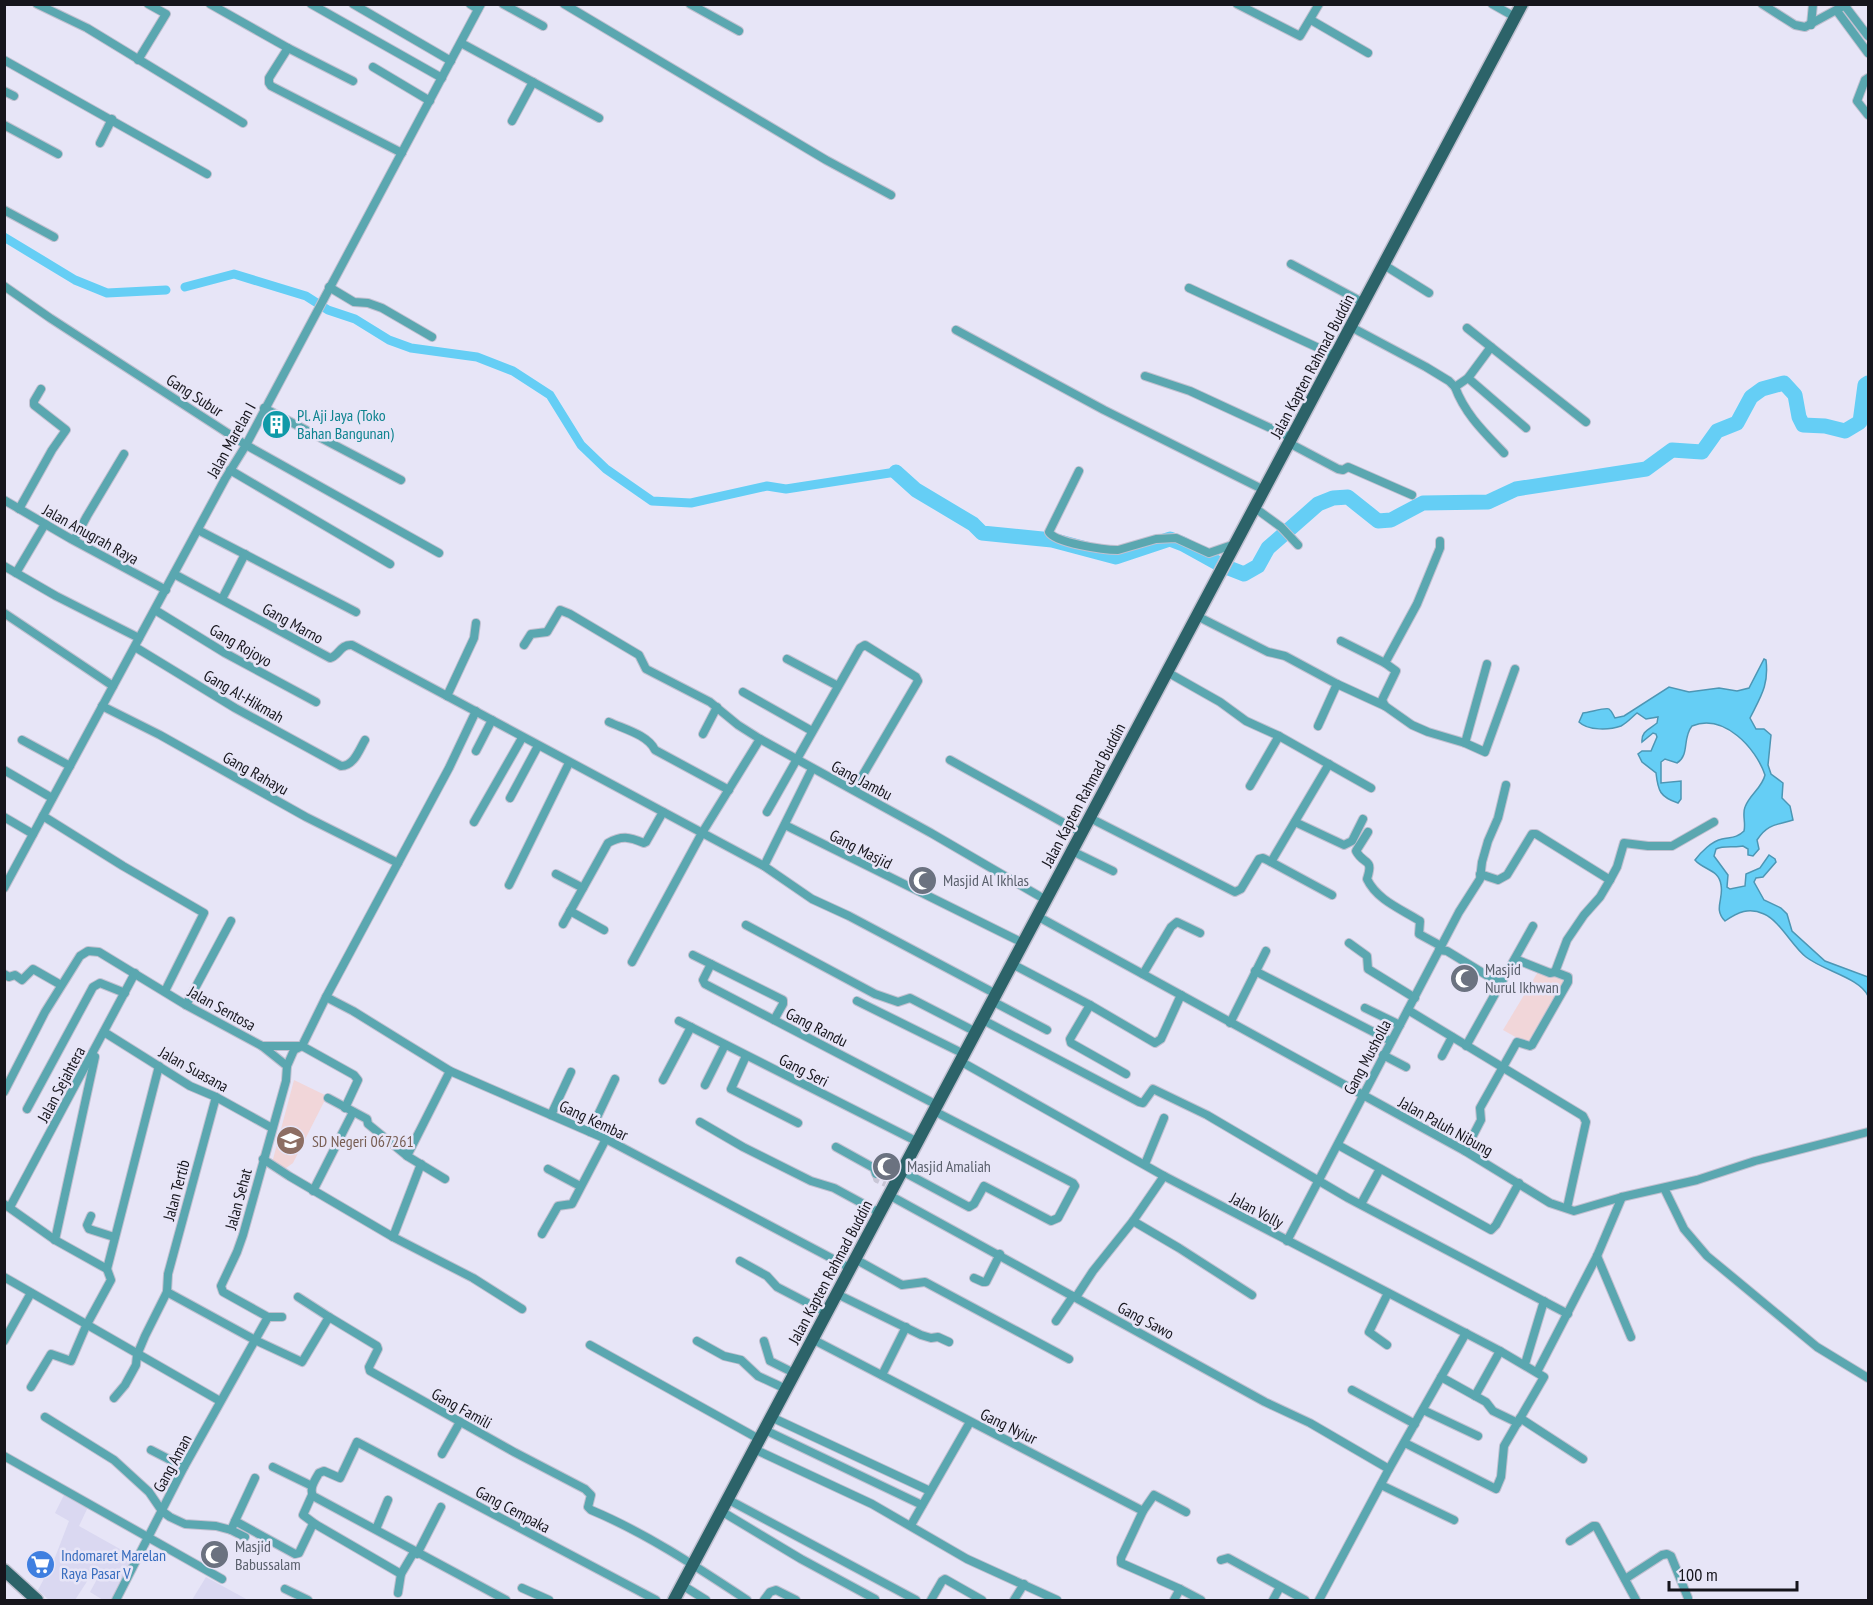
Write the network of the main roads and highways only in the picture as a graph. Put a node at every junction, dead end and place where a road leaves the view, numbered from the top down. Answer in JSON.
{"nodes":[{"id":1,"x":1522,"y":4,"type":"edge"},
{"id":2,"x":4,"y":1570,"type":"edge"},
{"id":3,"x":37,"y":1600,"type":"edge"},
{"id":4,"x":674,"y":1600,"type":"edge"}],
"edges":[{"from":1,"to":4,"type":"main road","name":"Jalan Kapten Rahmad Buddin"},
{"from":2,"to":3,"type":"main road"}]}
